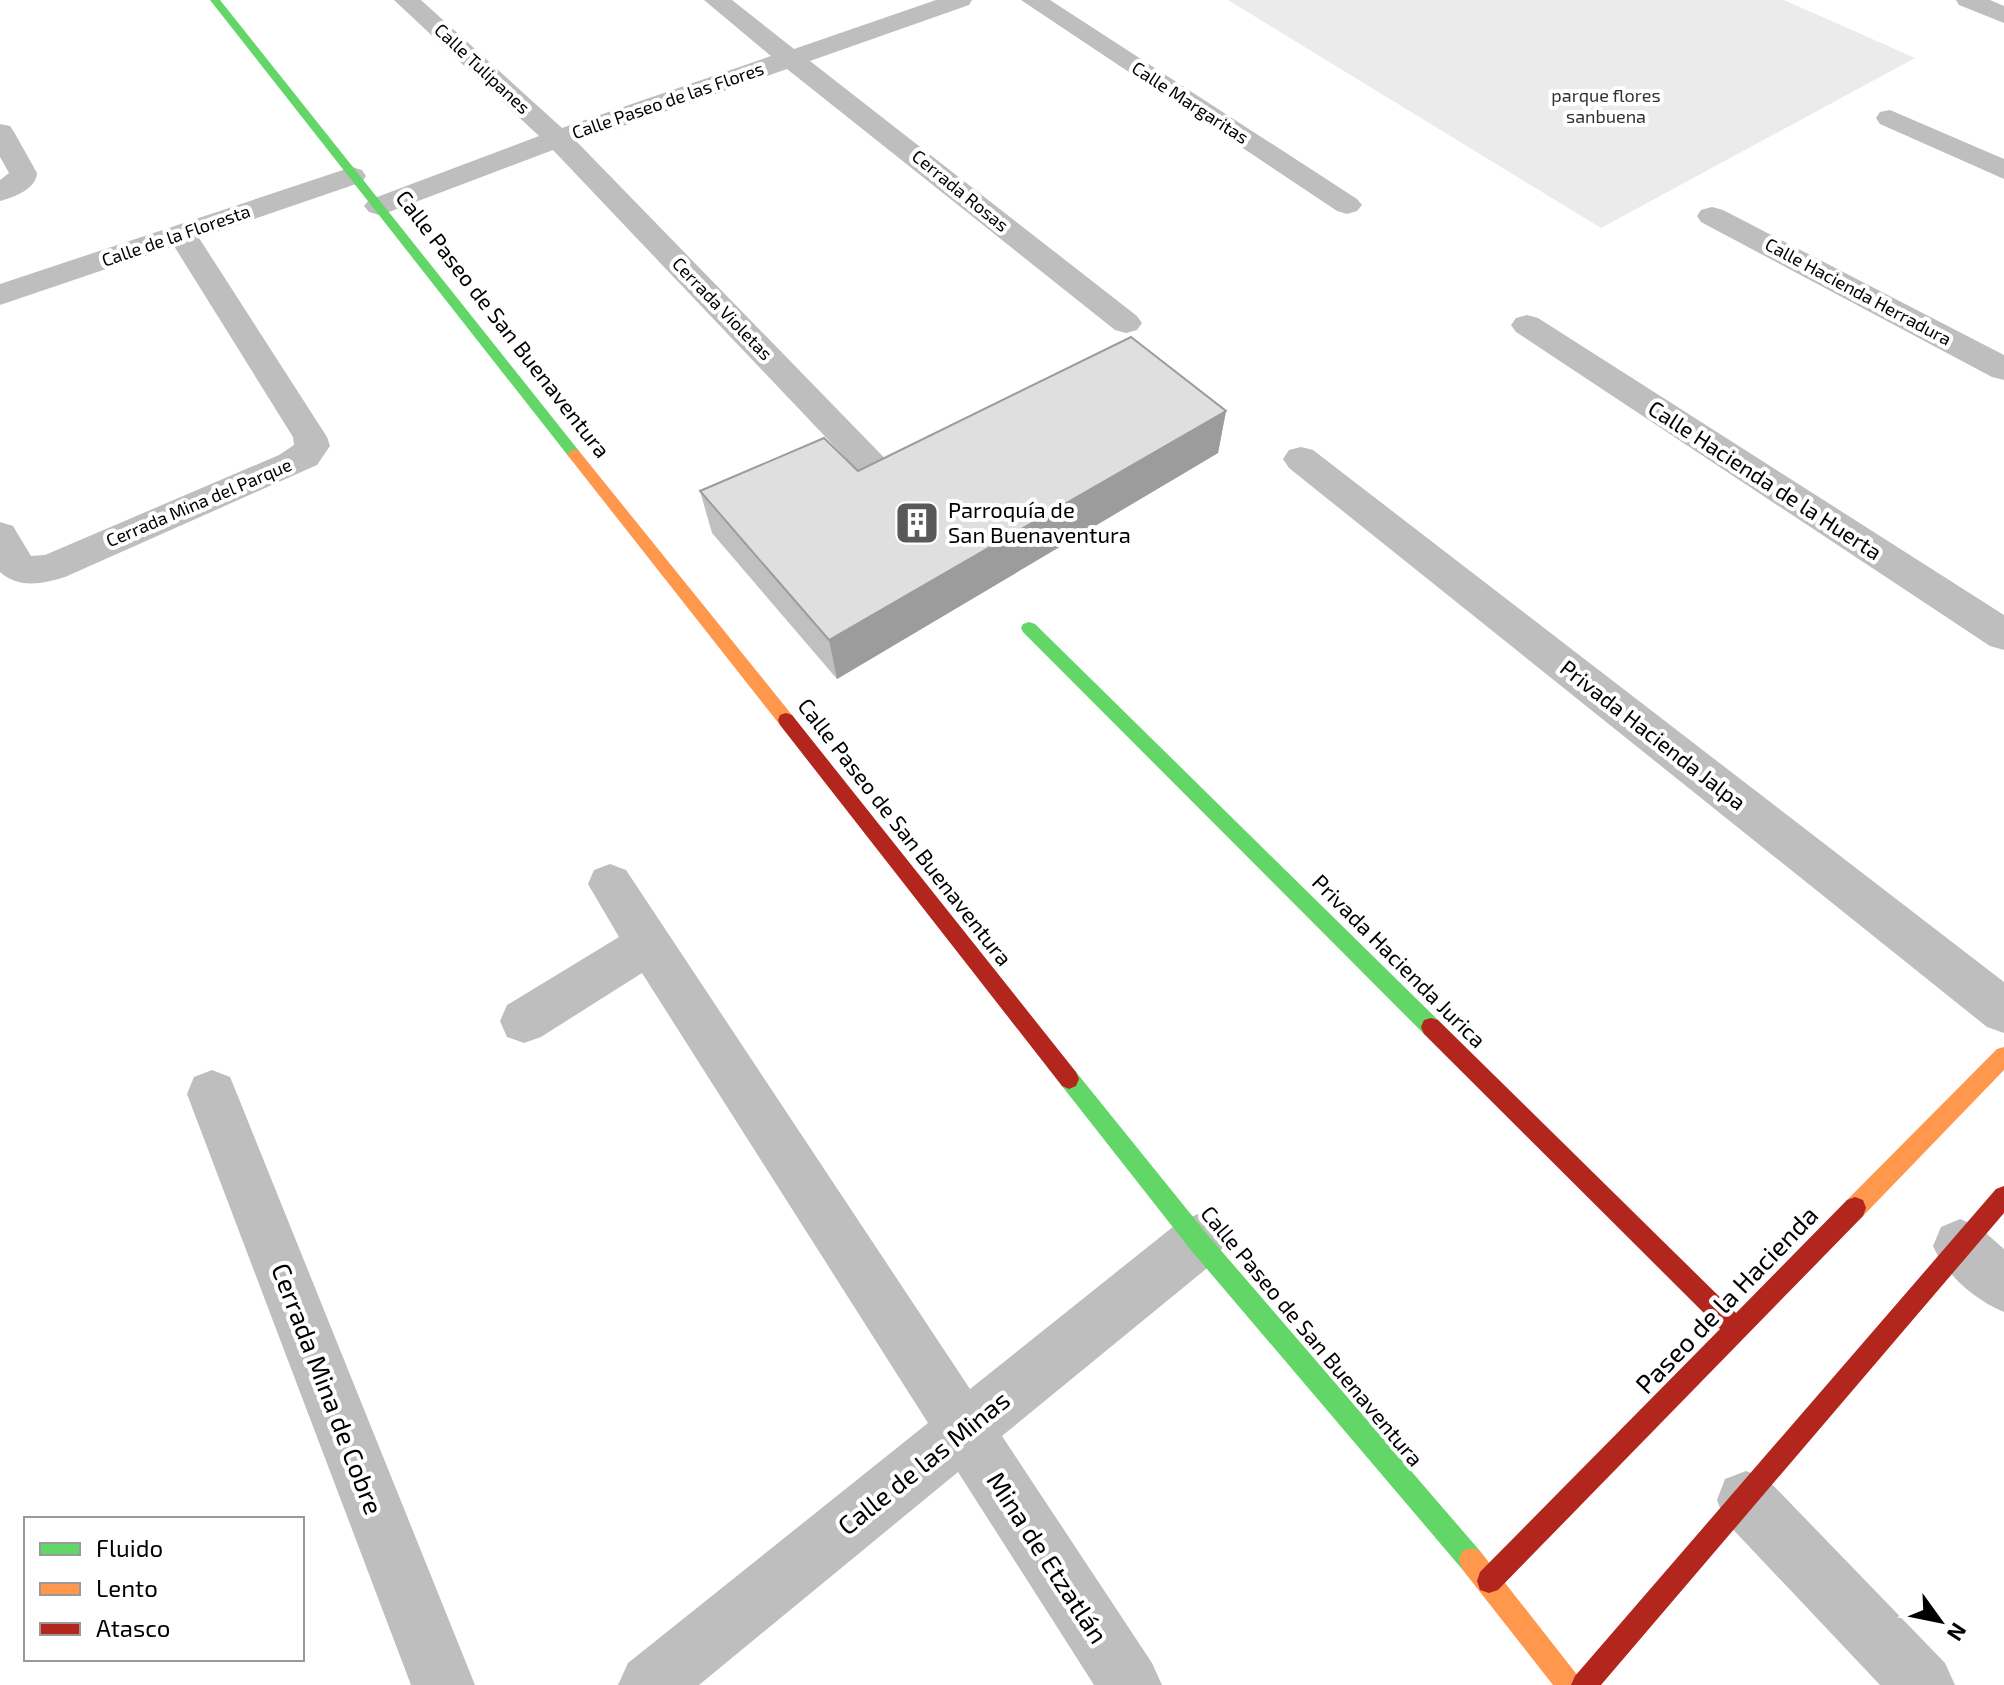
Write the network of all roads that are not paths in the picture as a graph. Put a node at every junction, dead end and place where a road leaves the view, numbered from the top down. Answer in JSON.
{"nodes":[{"id":1,"x":215,"y":0,"type":"edge"},
{"id":2,"x":406,"y":0,"type":"edge"},
{"id":3,"x":716,"y":0,"type":"edge"},
{"id":4,"x":960,"y":0,"type":"edge"},
{"id":5,"x":1033,"y":0,"type":"edge"},
{"id":6,"x":1968,"y":0,"type":"edge"},
{"id":7,"x":2004,"y":15,"type":"edge"},
{"id":8,"x":794,"y":58,"type":"junction"},
{"id":9,"x":1890,"y":118,"type":"dead end"},
{"id":10,"x":0,"y":132,"type":"edge"},
{"id":11,"x":558,"y":139,"type":"junction"},
{"id":12,"x":2004,"y":170,"type":"edge"},
{"id":13,"x":352,"y":176,"type":"junction"},
{"id":14,"x":0,"y":192,"type":"edge"},
{"id":15,"x":1347,"y":205,"type":"dead end"},
{"id":16,"x":379,"y":206,"type":"junction"},
{"id":17,"x":1712,"y":216,"type":"dead end"},
{"id":18,"x":181,"y":234,"type":"junction"},
{"id":19,"x":0,"y":295,"type":"edge"},
{"id":20,"x":1126,"y":323,"type":"dead end"},
{"id":21,"x":1527,"y":325,"type":"dead end"},
{"id":22,"x":2004,"y":369,"type":"edge"},
{"id":23,"x":1301,"y":459,"type":"dead end"},
{"id":24,"x":886,"y":478,"type":"edge"},
{"id":25,"x":0,"y":535,"type":"edge"},
{"id":26,"x":1029,"y":628,"type":"dead end"},
{"id":27,"x":2004,"y":635,"type":"edge"},
{"id":28,"x":610,"y":884,"type":"dead end"},
{"id":29,"x":648,"y":944,"type":"junction"},
{"id":30,"x":2004,"y":1011,"type":"edge"},
{"id":31,"x":524,"y":1021,"type":"dead end"},
{"id":32,"x":2004,"y":1056,"type":"edge"},
{"id":33,"x":212,"y":1094,"type":"dead end"},
{"id":34,"x":2004,"y":1197,"type":"edge"},
{"id":35,"x":1198,"y":1241,"type":"junction"},
{"id":36,"x":1960,"y":1246,"type":"junction"},
{"id":37,"x":2004,"y":1285,"type":"edge"},
{"id":38,"x":1736,"y":1329,"type":"junction"},
{"id":39,"x":965,"y":1430,"type":"junction"},
{"id":40,"x":1746,"y":1500,"type":"junction"},
{"id":41,"x":1489,"y":1581,"type":"junction"},
{"id":42,"x":443,"y":1685,"type":"edge"},
{"id":43,"x":650,"y":1685,"type":"edge"},
{"id":44,"x":1130,"y":1685,"type":"edge"},
{"id":45,"x":1569,"y":1685,"type":"edge"},
{"id":46,"x":1584,"y":1685,"type":"edge"},
{"id":47,"x":1923,"y":1685,"type":"edge"}],
"edges":[{"from":1,"to":13,"type":"main road","name":"Calle Paseo de San Buenaventura"},
{"from":2,"to":11,"type":"street","name":"Calle Tulipanes"},
{"from":3,"to":8,"type":"street","name":"Cerrada Rosas"},
{"from":4,"to":8,"type":"street","name":"Calle Paseo de las Flores"},
{"from":5,"to":15,"type":"street","name":"Calle Margaritas"},
{"from":6,"to":7,"type":"street"},
{"from":8,"to":11,"type":"street","name":"Calle Paseo de las Flores"},
{"from":8,"to":20,"type":"street","name":"Cerrada Rosas"},
{"from":9,"to":12,"type":"street"},
{"from":10,"to":14,"type":"street"},
{"from":11,"to":16,"type":"street","name":"Calle Paseo de las Flores"},
{"from":11,"to":24,"type":"street","name":"Cerrada Violetas"},
{"from":13,"to":16,"type":"main road","name":"Calle Paseo de San Buenaventura"},
{"from":13,"to":18,"type":"street","name":"Calle de la Floresta"},
{"from":16,"to":35,"type":"main road","name":"Calle Paseo de San Buenaventura"},
{"from":17,"to":22,"type":"street","name":"Calle Hacienda Herradura"},
{"from":18,"to":19,"type":"street","name":"Calle de la Floresta"},
{"from":18,"to":25,"type":"street","name":"Cerrada Mina del Parque"},
{"from":21,"to":27,"type":"street","name":"Calle Hacienda de la Huerta"},
{"from":23,"to":30,"type":"street","name":"Privada Hacienda Jalpa"},
{"from":26,"to":38,"type":"main road","name":"Privada Hacienda Jurica"},
{"from":28,"to":29,"type":"street"},
{"from":29,"to":31,"type":"street"},
{"from":29,"to":39,"type":"street"},
{"from":32,"to":38,"type":"main road","name":"Paseo de la Hacienda"},
{"from":33,"to":42,"type":"street","name":"Cerrada Mina de Cobre"},
{"from":34,"to":36,"type":"main road"},
{"from":35,"to":39,"type":"street","name":"Calle de las Minas"},
{"from":35,"to":41,"type":"main road","name":"Calle Paseo de San Buenaventura"},
{"from":36,"to":37,"type":"street"},
{"from":36,"to":40,"type":"main road"},
{"from":38,"to":41,"type":"main road","name":"Paseo de la Hacienda"},
{"from":39,"to":43,"type":"street","name":"Calle de las Minas"},
{"from":39,"to":44,"type":"street","name":"Mina de Etzatlán"},
{"from":40,"to":46,"type":"main road"},
{"from":40,"to":47,"type":"street"},
{"from":41,"to":45,"type":"main road","name":"Calle Paseo de San Buenaventura"}]}
